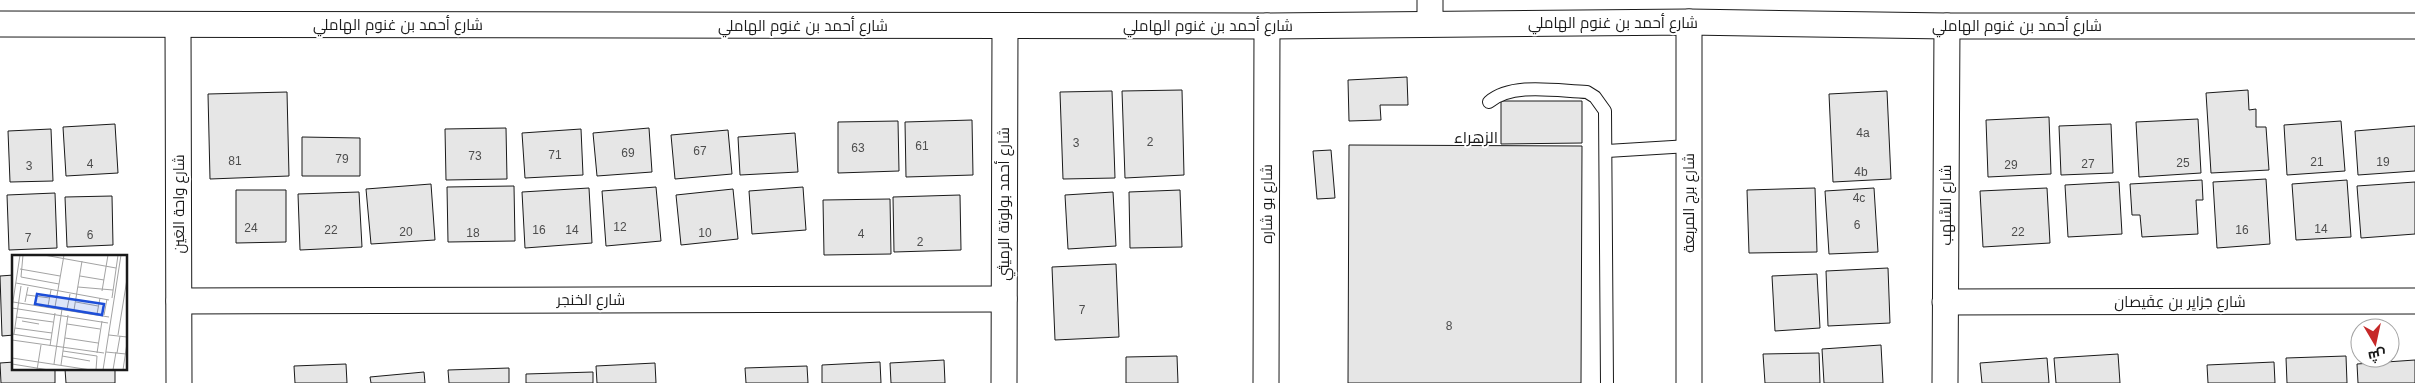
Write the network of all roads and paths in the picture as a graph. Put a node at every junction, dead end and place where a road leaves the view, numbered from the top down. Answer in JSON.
{"nodes":[{"id":1,"x":1430,"y":12,"type":"edge"},
{"id":2,"x":1689,"y":22,"type":"junction"},
{"id":3,"x":0,"y":24,"type":"edge"},
{"id":4,"x":178,"y":25,"type":"junction"},
{"id":5,"x":1005,"y":26,"type":"junction"},
{"id":6,"x":1268,"y":26,"type":"junction"},
{"id":7,"x":1947,"y":26,"type":"junction"},
{"id":8,"x":2415,"y":26,"type":"edge"},
{"id":9,"x":1489,"y":102,"type":"dead end"},
{"id":10,"x":1689,"y":146,"type":"junction"},
{"id":11,"x":1607,"y":151,"type":"junction"},
{"id":12,"x":1004,"y":299,"type":"junction"},
{"id":13,"x":179,"y":301,"type":"junction"},
{"id":14,"x":2415,"y":301,"type":"edge"},
{"id":15,"x":1945,"y":302,"type":"junction"},
{"id":16,"x":179,"y":383,"type":"edge"},
{"id":17,"x":1004,"y":383,"type":"edge"},
{"id":18,"x":1266,"y":383,"type":"edge"},
{"id":19,"x":1607,"y":383,"type":"edge"},
{"id":20,"x":1689,"y":383,"type":"edge"},
{"id":21,"x":1945,"y":383,"type":"edge"}],
"edges":[{"from":1,"to":2,"type":"street","name":"شارع أحمد بن غنوم الهاملي"},
{"from":1,"to":6,"type":"street","name":"شارع أحمد بن غنوم الهاملي"},
{"from":2,"to":7,"type":"street","name":"شارع أحمد بن غنوم الهاملي"},
{"from":2,"to":10,"type":"street","name":"شارع برج المربعة"},
{"from":3,"to":4,"type":"street","name":"شارع أحمد بن غنوم الهاملي"},
{"from":4,"to":5,"type":"street","name":"شارع أحمد بن غنوم الهاملي"},
{"from":4,"to":13,"type":"street","name":"شارع واحة العَين"},
{"from":5,"to":6,"type":"street","name":"شارع أحمد بن غنوم الهاملي"},
{"from":5,"to":12,"type":"street","name":"شارع أحمد بولوتة الرميثي"},
{"from":6,"to":18,"type":"street","name":"شارع بو شاره"},
{"from":7,"to":8,"type":"street","name":"شارع أحمد بن غنوم الهاملي"},
{"from":7,"to":15,"type":"street","name":"شارع السَّلهب"},
{"from":9,"to":11,"type":"lane"},
{"from":10,"to":11,"type":"lane"},
{"from":10,"to":20,"type":"street","name":"شارع برج المربعة"},
{"from":11,"to":19,"type":"lane"},
{"from":12,"to":13,"type":"street","name":"شارع الخنجر"},
{"from":12,"to":17,"type":"street","name":"شارع أحمد بولوتة الرميثي"},
{"from":13,"to":16,"type":"street","name":"شارع واحة العَين"},
{"from":14,"to":15,"type":"street","name":"شارع جَزايِر بن عِفَيصان"},
{"from":15,"to":21,"type":"street","name":"شارع السَّلهب"}]}
